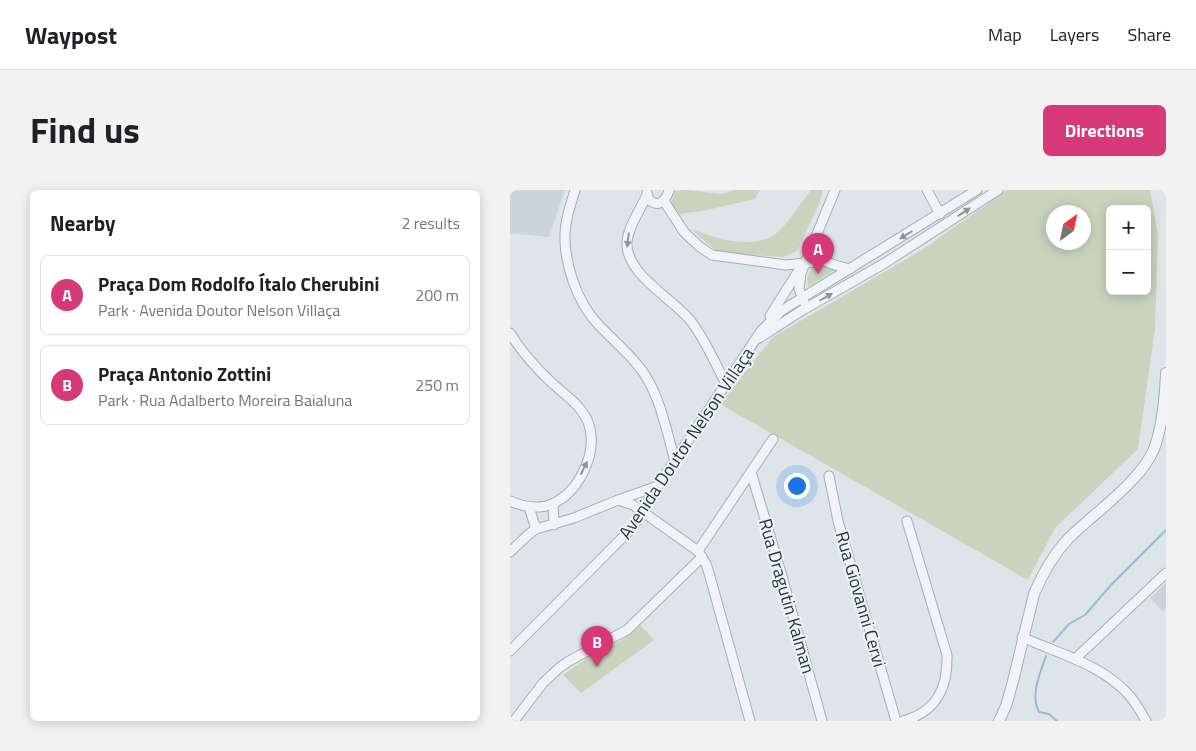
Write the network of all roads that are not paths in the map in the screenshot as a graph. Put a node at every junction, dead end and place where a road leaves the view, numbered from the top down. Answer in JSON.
{"nodes":[{"id":1,"x":575,"y":190,"type":"edge"},
{"id":2,"x":669,"y":190,"type":"edge"},
{"id":3,"x":835,"y":190,"type":"edge"},
{"id":4,"x":927,"y":190,"type":"edge"},
{"id":5,"x":977,"y":190,"type":"edge"},
{"id":6,"x":998,"y":190,"type":"edge"},
{"id":7,"x":647,"y":193,"type":"edge"},
{"id":8,"x":664,"y":201,"type":"junction"},
{"id":9,"x":940,"y":214,"type":"junction"},
{"id":10,"x":816,"y":237,"type":"junction"},
{"id":11,"x":805,"y":261,"type":"junction"},
{"id":12,"x":824,"y":261,"type":"junction"},
{"id":13,"x":786,"y":265,"type":"junction"},
{"id":14,"x":850,"y":269,"type":"junction"},
{"id":15,"x":796,"y":274,"type":"junction"},
{"id":16,"x":788,"y":287,"type":"junction"},
{"id":17,"x":802,"y":297,"type":"junction"},
{"id":18,"x":808,"y":306,"type":"junction"},
{"id":19,"x":781,"y":311,"type":"junction"},
{"id":20,"x":797,"y":314,"type":"junction"},
{"id":21,"x":761,"y":331,"type":"junction"},
{"id":22,"x":510,"y":333,"type":"edge"},
{"id":23,"x":755,"y":342,"type":"junction"},
{"id":24,"x":1166,"y":374,"type":"edge"},
{"id":25,"x":726,"y":384,"type":"junction"},
{"id":26,"x":772,"y":439,"type":"dead end"},
{"id":27,"x":675,"y":461,"type":"junction"},
{"id":28,"x":751,"y":472,"type":"junction"},
{"id":29,"x":829,"y":476,"type":"dead end"},
{"id":30,"x":658,"y":486,"type":"junction"},
{"id":31,"x":618,"y":500,"type":"junction"},
{"id":32,"x":510,"y":501,"type":"edge"},
{"id":33,"x":553,"y":504,"type":"junction"},
{"id":34,"x":529,"y":507,"type":"junction"},
{"id":35,"x":643,"y":512,"type":"junction"},
{"id":36,"x":907,"y":521,"type":"dead end"},
{"id":37,"x":554,"y":524,"type":"junction"},
{"id":38,"x":536,"y":529,"type":"junction"},
{"id":39,"x":510,"y":552,"type":"edge"},
{"id":40,"x":700,"y":554,"type":"junction"},
{"id":41,"x":1166,"y":573,"type":"edge"},
{"id":42,"x":1022,"y":637,"type":"junction"},
{"id":43,"x":510,"y":651,"type":"edge"},
{"id":44,"x":1075,"y":659,"type":"junction"},
{"id":45,"x":514,"y":721,"type":"edge"},
{"id":46,"x":750,"y":721,"type":"edge"},
{"id":47,"x":822,"y":721,"type":"edge"},
{"id":48,"x":896,"y":721,"type":"edge"},
{"id":49,"x":903,"y":721,"type":"edge"},
{"id":50,"x":999,"y":721,"type":"edge"},
{"id":51,"x":1146,"y":721,"type":"edge"}],
"edges":[{"from":1,"to":27,"type":"street"},
{"from":2,"to":8,"type":"street"},
{"from":3,"to":10,"type":"street"},
{"from":4,"to":9,"type":"street"},
{"from":5,"to":9,"type":"street","name":"Avenida Doutor Nelson Villaça"},
{"from":18,"to":6,"type":"street","name":"Avenida Doutor Nelson Villaça","one_way":true},
{"from":7,"to":8,"type":"street"},
{"from":7,"to":25,"type":"street","one_way":true},
{"from":8,"to":13,"type":"street"},
{"from":9,"to":14,"type":"street","name":"Avenida Doutor Nelson Villaça","one_way":true},
{"from":10,"to":11,"type":"street"},
{"from":10,"to":12,"type":"street"},
{"from":11,"to":12,"type":"street"},
{"from":11,"to":13,"type":"street"},
{"from":11,"to":15,"type":"street"},
{"from":11,"to":17,"type":"street"},
{"from":12,"to":14,"type":"street"},
{"from":13,"to":15,"type":"street"},
{"from":14,"to":17,"type":"street","name":"Avenida Doutor Nelson Villaça"},
{"from":15,"to":16,"type":"street"},
{"from":16,"to":19,"type":"street"},
{"from":16,"to":21,"type":"street"},
{"from":17,"to":18,"type":"street"},
{"from":17,"to":19,"type":"street","name":"Avenida Doutor Nelson Villaça"},
{"from":18,"to":20,"type":"street","name":"Avenida Doutor Nelson Villaça"},
{"from":19,"to":20,"type":"street"},
{"from":19,"to":21,"type":"street","name":"Avenida Doutor Nelson Villaça"},
{"from":20,"to":23,"type":"street","name":"Avenida Doutor Nelson Villaça"},
{"from":21,"to":23,"type":"street","name":"Avenida Doutor Nelson Villaça"},
{"from":33,"to":22,"type":"street","one_way":true},
{"from":23,"to":25,"type":"street","name":"Avenida Doutor Nelson Villaça"},
{"from":24,"to":42,"type":"street"},
{"from":25,"to":27,"type":"street","name":"Avenida Doutor Nelson Villaça"},
{"from":26,"to":28,"type":"street"},
{"from":27,"to":30,"type":"street","name":"Avenida Doutor Nelson Villaça"},
{"from":28,"to":40,"type":"street"},
{"from":28,"to":47,"type":"street","name":"Rua Dragutin Kalman"},
{"from":29,"to":48,"type":"street","name":"Rua Giovanni Cervi"},
{"from":30,"to":31,"type":"street"},
{"from":30,"to":35,"type":"street","name":"Avenida Doutor Nelson Villaça"},
{"from":31,"to":35,"type":"street"},
{"from":31,"to":37,"type":"street"},
{"from":32,"to":34,"type":"street"},
{"from":33,"to":34,"type":"street"},
{"from":33,"to":37,"type":"street"},
{"from":34,"to":38,"type":"street"},
{"from":35,"to":40,"type":"street"},
{"from":35,"to":43,"type":"street","name":"Avenida Doutor Nelson Villaça"},
{"from":36,"to":49,"type":"street"},
{"from":37,"to":38,"type":"street"},
{"from":38,"to":39,"type":"street"},
{"from":40,"to":45,"type":"street"},
{"from":40,"to":46,"type":"street"},
{"from":41,"to":44,"type":"street"},
{"from":42,"to":44,"type":"street"},
{"from":42,"to":50,"type":"street"},
{"from":44,"to":51,"type":"street"}]}
